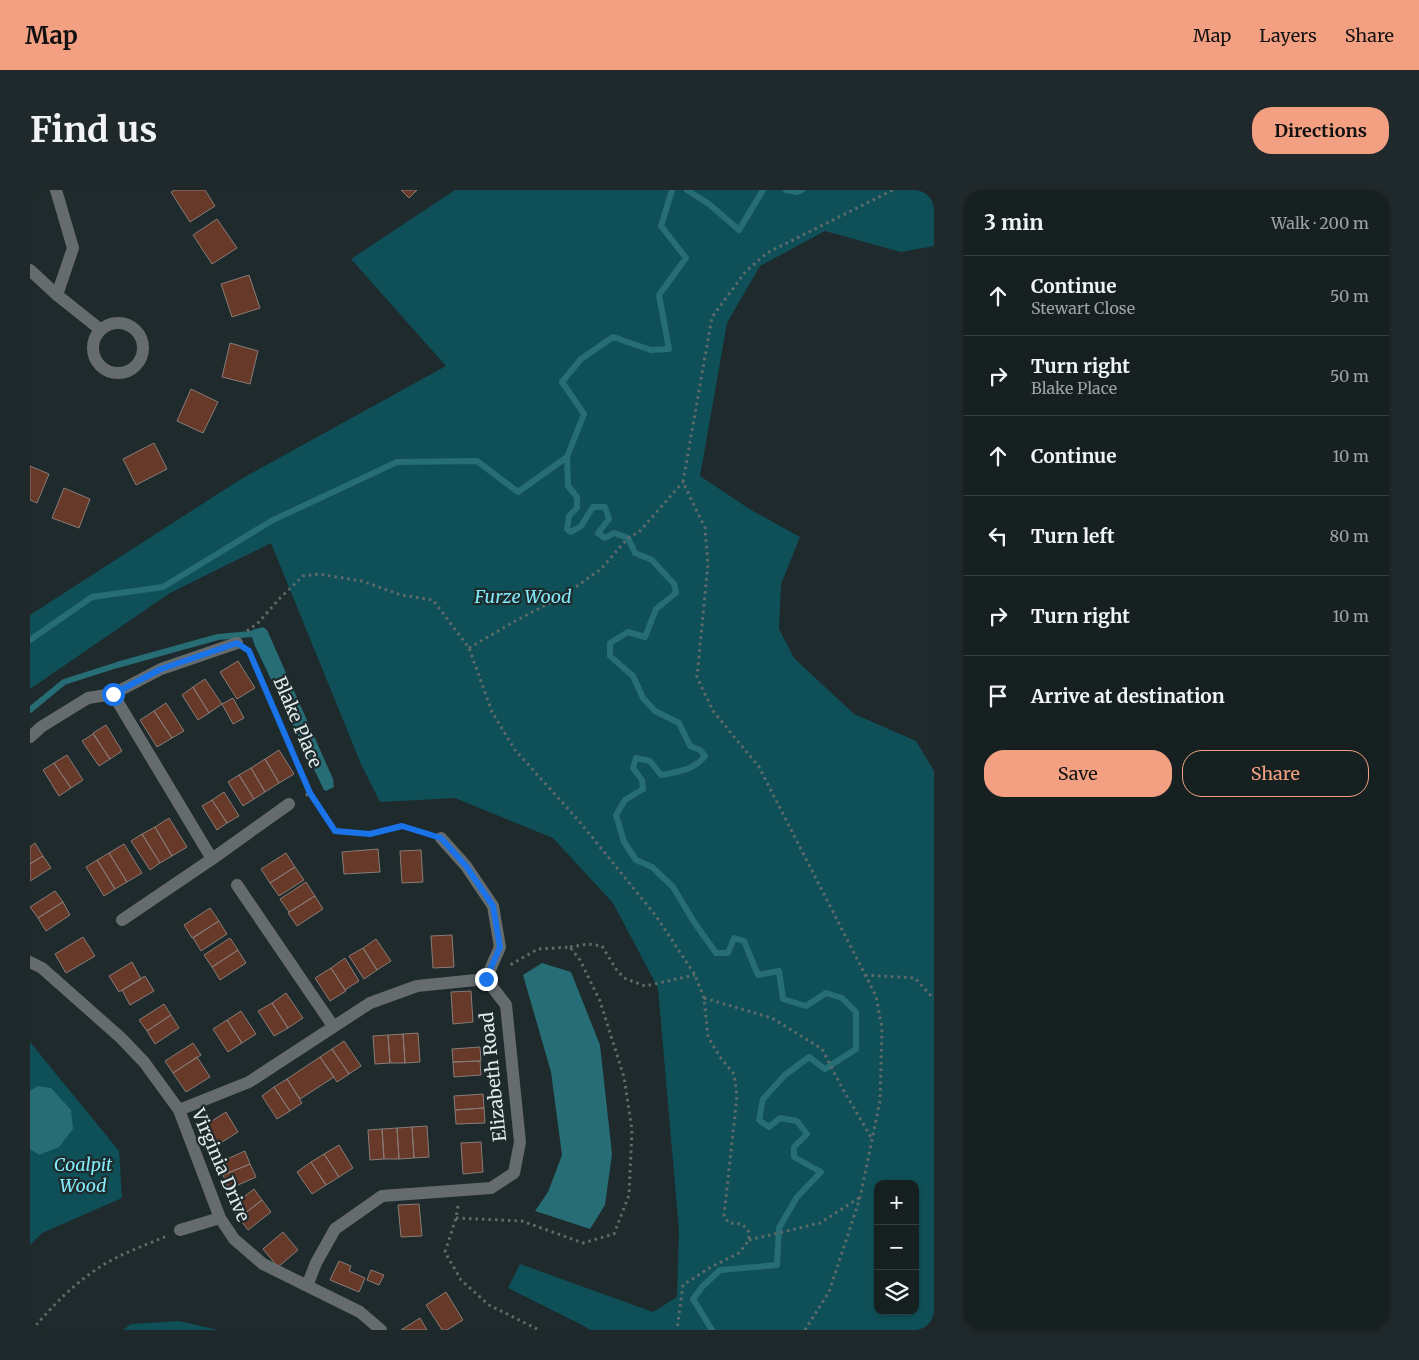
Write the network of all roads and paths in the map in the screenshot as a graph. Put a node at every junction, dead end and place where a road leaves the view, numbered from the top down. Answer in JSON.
{"nodes":[{"id":1,"x":56,"y":190,"type":"edge"},
{"id":2,"x":893,"y":190,"type":"edge"},
{"id":3,"x":30,"y":270,"type":"edge"},
{"id":4,"x":57,"y":295,"type":"junction"},
{"id":5,"x":101,"y":330,"type":"dead end"},
{"id":6,"x":683,"y":482,"type":"junction"},
{"id":7,"x":237,"y":643,"type":"junction"},
{"id":8,"x":469,"y":648,"type":"junction"},
{"id":9,"x":113,"y":694,"type":"junction"},
{"id":10,"x":30,"y":737,"type":"edge"},
{"id":11,"x":310,"y":793,"type":"junction"},
{"id":12,"x":289,"y":804,"type":"joint"},
{"id":13,"x":441,"y":838,"type":"joint"},
{"id":14,"x":212,"y":859,"type":"junction"},
{"id":15,"x":237,"y":885,"type":"dead end"},
{"id":16,"x":122,"y":920,"type":"dead end"},
{"id":17,"x":570,"y":947,"type":"junction"},
{"id":18,"x":30,"y":962,"type":"edge"},
{"id":19,"x":695,"y":975,"type":"junction"},
{"id":20,"x":865,"y":975,"type":"junction"},
{"id":21,"x":486,"y":979,"type":"junction"},
{"id":22,"x":704,"y":998,"type":"junction"},
{"id":23,"x":934,"y":998,"type":"edge"},
{"id":24,"x":333,"y":1026,"type":"junction"},
{"id":25,"x":180,"y":1110,"type":"junction"},
{"id":26,"x":872,"y":1139,"type":"junction"},
{"id":27,"x":461,"y":1191,"type":"junction"},
{"id":28,"x":860,"y":1198,"type":"junction"},
{"id":29,"x":220,"y":1218,"type":"junction"},
{"id":30,"x":456,"y":1218,"type":"junction"},
{"id":31,"x":180,"y":1230,"type":"joint"},
{"id":32,"x":749,"y":1240,"type":"junction"},
{"id":33,"x":307,"y":1286,"type":"junction"},
{"id":34,"x":32,"y":1330,"type":"edge"},
{"id":35,"x":381,"y":1330,"type":"edge"},
{"id":36,"x":539,"y":1330,"type":"edge"},
{"id":37,"x":677,"y":1330,"type":"edge"},
{"id":38,"x":805,"y":1330,"type":"edge"}],
"edges":[{"from":1,"to":4,"type":"street"},
{"from":2,"to":6,"type":"path"},
{"from":3,"to":4,"type":"street"},
{"from":4,"to":5,"type":"street"},
{"from":6,"to":8,"type":"path"},
{"from":6,"to":20,"type":"path"},
{"from":7,"to":8,"type":"path"},
{"from":7,"to":9,"type":"street"},
{"from":7,"to":11,"type":"path","name":"Blake Place"},
{"from":8,"to":19,"type":"path"},
{"from":9,"to":10,"type":"street"},
{"from":9,"to":14,"type":"street"},
{"from":11,"to":12,"type":"path","name":"Blake Place"},
{"from":11,"to":13,"type":"path"},
{"from":12,"to":14,"type":"street"},
{"from":13,"to":21,"type":"street"},
{"from":14,"to":16,"type":"street"},
{"from":15,"to":24,"type":"street"},
{"from":17,"to":19,"type":"path"},
{"from":17,"to":21,"type":"path"},
{"from":17,"to":30,"type":"path"},
{"from":18,"to":25,"type":"street","name":"Virginia Drive"},
{"from":19,"to":22,"type":"path"},
{"from":20,"to":23,"type":"path"},
{"from":20,"to":26,"type":"path"},
{"from":21,"to":24,"type":"street"},
{"from":21,"to":27,"type":"street","name":"Elizabeth Road"},
{"from":22,"to":26,"type":"path"},
{"from":22,"to":32,"type":"path"},
{"from":24,"to":25,"type":"street"},
{"from":25,"to":29,"type":"street","name":"Virginia Drive"},
{"from":26,"to":28,"type":"path"},
{"from":27,"to":30,"type":"path"},
{"from":27,"to":33,"type":"street","name":"Elizabeth Road"},
{"from":28,"to":32,"type":"path"},
{"from":28,"to":38,"type":"path"},
{"from":29,"to":31,"type":"street"},
{"from":29,"to":33,"type":"street","name":"Virginia Drive"},
{"from":30,"to":36,"type":"path"},
{"from":31,"to":34,"type":"path"},
{"from":32,"to":37,"type":"path"},
{"from":33,"to":35,"type":"street","name":"Virginia Drive"}]}
